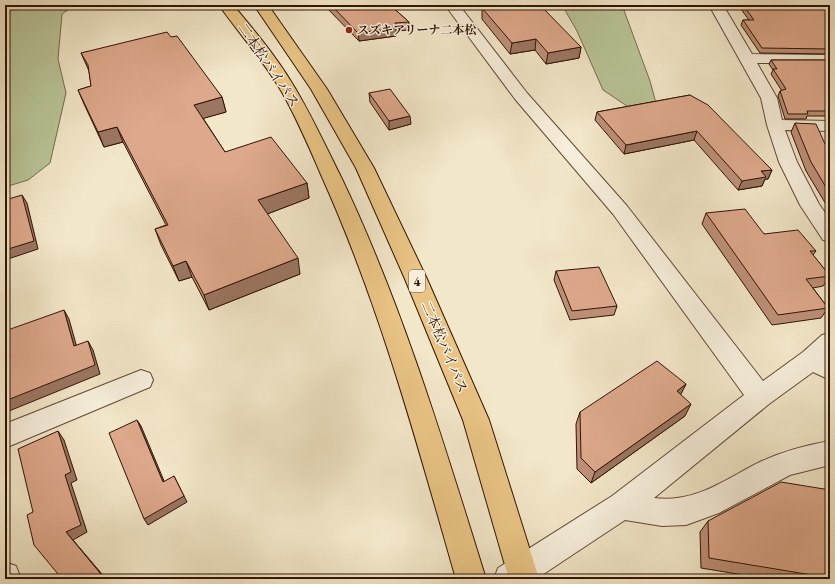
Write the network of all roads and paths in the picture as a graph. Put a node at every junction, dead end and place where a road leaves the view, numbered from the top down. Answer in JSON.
{"nodes":[{"id":1,"x":226,"y":5,"type":"edge"},
{"id":2,"x":261,"y":5,"type":"edge"},
{"id":3,"x":452,"y":5,"type":"edge"},
{"id":4,"x":716,"y":5,"type":"edge"},
{"id":5,"x":748,"y":58,"type":"junction"},
{"id":6,"x":830,"y":59,"type":"edge"},
{"id":7,"x":775,"y":124,"type":"junction"},
{"id":8,"x":830,"y":126,"type":"edge"},
{"id":9,"x":810,"y":205,"type":"junction"},
{"id":10,"x":830,"y":206,"type":"edge"},
{"id":11,"x":830,"y":235,"type":"edge"},
{"id":12,"x":824,"y":357,"type":"edge"},
{"id":13,"x":141,"y":380,"type":"dead end"},
{"id":14,"x":760,"y":397,"type":"junction"},
{"id":15,"x":5,"y":436,"type":"edge"},
{"id":16,"x":830,"y":453,"type":"edge"},
{"id":17,"x":622,"y":506,"type":"junction"},
{"id":18,"x":518,"y":576,"type":"edge"},
{"id":19,"x":471,"y":579,"type":"edge"}],
"edges":[{"from":1,"to":19,"type":"highway","name":"二本松バイパス"},
{"from":2,"to":18,"type":"highway","name":"二本松バイパス","number":"4"},
{"from":3,"to":14,"type":"street"},
{"from":4,"to":5,"type":"street"},
{"from":5,"to":6,"type":"street"},
{"from":5,"to":7,"type":"street"},
{"from":7,"to":8,"type":"street"},
{"from":7,"to":9,"type":"street"},
{"from":9,"to":10,"type":"street"},
{"from":9,"to":11,"type":"street"},
{"from":12,"to":14,"type":"street"},
{"from":13,"to":15,"type":"street"},
{"from":14,"to":17,"type":"street"},
{"from":16,"to":17,"type":"street"},
{"from":17,"to":18,"type":"street"}]}
